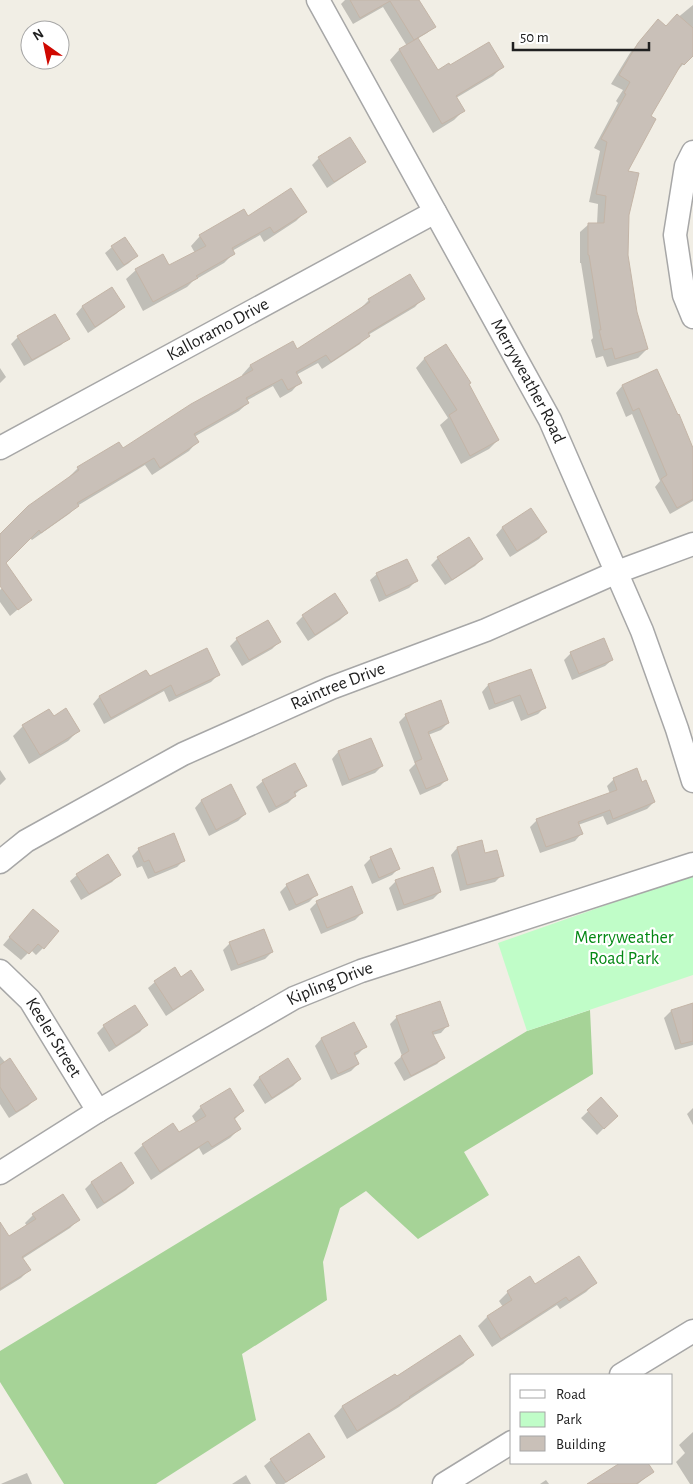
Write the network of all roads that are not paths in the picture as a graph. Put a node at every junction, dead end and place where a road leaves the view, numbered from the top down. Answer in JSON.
{"nodes":[{"id":1,"x":318,"y":0,"type":"edge"},
{"id":2,"x":693,"y":152,"type":"edge"},
{"id":3,"x":435,"y":212,"type":"junction"},
{"id":4,"x":693,"y":318,"type":"edge"},
{"id":5,"x":0,"y":448,"type":"edge"},
{"id":6,"x":693,"y":544,"type":"edge"},
{"id":7,"x":617,"y":572,"type":"junction"},
{"id":8,"x":693,"y":781,"type":"edge"},
{"id":9,"x":0,"y":862,"type":"edge"},
{"id":10,"x":693,"y":864,"type":"edge"},
{"id":11,"x":0,"y":971,"type":"edge"},
{"id":12,"x":98,"y":1111,"type":"junction"},
{"id":13,"x":0,"y":1173,"type":"edge"},
{"id":14,"x":693,"y":1332,"type":"edge"},
{"id":15,"x":624,"y":1374,"type":"edge"},
{"id":16,"x":510,"y":1443,"type":"edge"},
{"id":17,"x":444,"y":1484,"type":"edge"}],
"edges":[{"from":1,"to":3,"type":"street","name":"Merryweather Road"},
{"from":2,"to":4,"type":"street"},
{"from":3,"to":5,"type":"street","name":"Kalloramo Drive"},
{"from":3,"to":7,"type":"street","name":"Merryweather Road"},
{"from":6,"to":7,"type":"street","name":"Raintree Drive"},
{"from":7,"to":8,"type":"street","name":"Merryweather Road"},
{"from":7,"to":9,"type":"street","name":"Raintree Drive"},
{"from":10,"to":12,"type":"street","name":"Kipling Drive"},
{"from":11,"to":12,"type":"street","name":"Keeler Street"},
{"from":12,"to":13,"type":"street","name":"Kipling Drive"},
{"from":14,"to":15,"type":"street"},
{"from":16,"to":17,"type":"street"}]}
